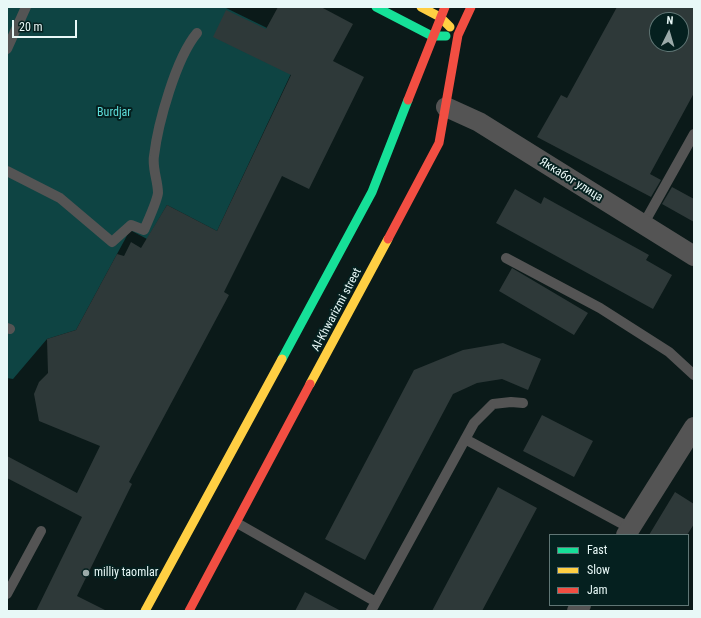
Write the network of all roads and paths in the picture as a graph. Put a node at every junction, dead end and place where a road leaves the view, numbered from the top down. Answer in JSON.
{"nodes":[{"id":1,"x":26,"y":7,"type":"edge"},
{"id":2,"x":376,"y":7,"type":"edge"},
{"id":3,"x":422,"y":7,"type":"edge"},
{"id":4,"x":445,"y":7,"type":"edge"},
{"id":5,"x":471,"y":7,"type":"edge"},
{"id":6,"x":440,"y":17,"type":"junction"},
{"id":7,"x":197,"y":33,"type":"dead end"},
{"id":8,"x":458,"y":35,"type":"junction"},
{"id":9,"x":432,"y":36,"type":"junction"},
{"id":10,"x":7,"y":49,"type":"edge"},
{"id":11,"x":446,"y":107,"type":"junction"},
{"id":12,"x":694,"y":134,"type":"edge"},
{"id":13,"x":7,"y":171,"type":"edge"},
{"id":14,"x":643,"y":225,"type":"junction"},
{"id":15,"x":694,"y":256,"type":"edge"},
{"id":16,"x":506,"y":258,"type":"dead end"},
{"id":17,"x":694,"y":375,"type":"edge"},
{"id":18,"x":523,"y":403,"type":"dead end"},
{"id":19,"x":694,"y":427,"type":"edge"},
{"id":20,"x":465,"y":439,"type":"junction"},
{"id":21,"x":237,"y":523,"type":"junction"},
{"id":22,"x":41,"y":531,"type":"dead end"},
{"id":23,"x":628,"y":532,"type":"edge"},
{"id":24,"x":7,"y":594,"type":"edge"},
{"id":25,"x":376,"y":602,"type":"junction"},
{"id":26,"x":145,"y":611,"type":"edge"},
{"id":27,"x":189,"y":611,"type":"edge"},
{"id":28,"x":371,"y":611,"type":"edge"}],
"edges":[{"from":1,"to":10,"type":"lane"},
{"from":2,"to":9,"type":"main road"},
{"from":3,"to":6,"type":"main road"},
{"from":4,"to":6,"type":"main road"},
{"from":5,"to":8,"type":"main road","name":"Al-Khwarizmi street"},
{"from":6,"to":8,"type":"main road"},
{"from":6,"to":9,"type":"main road"},
{"from":7,"to":13,"type":"lane"},
{"from":8,"to":9,"type":"main road"},
{"from":8,"to":11,"type":"main road","name":"Al-Khwarizmi street"},
{"from":9,"to":26,"type":"main road"},
{"from":11,"to":14,"type":"street","name":"Яккабог улица"},
{"from":11,"to":21,"type":"main road","name":"Al-Khwarizmi street"},
{"from":12,"to":14,"type":"lane"},
{"from":14,"to":15,"type":"street","name":"Яккабог улица"},
{"from":16,"to":17,"type":"lane"},
{"from":18,"to":20,"type":"lane"},
{"from":19,"to":23,"type":"street"},
{"from":20,"to":23,"type":"lane"},
{"from":20,"to":25,"type":"lane"},
{"from":21,"to":25,"type":"lane"},
{"from":21,"to":27,"type":"main road","name":"Al-Khwarizmi street"},
{"from":22,"to":24,"type":"lane"},
{"from":25,"to":28,"type":"lane"}]}
